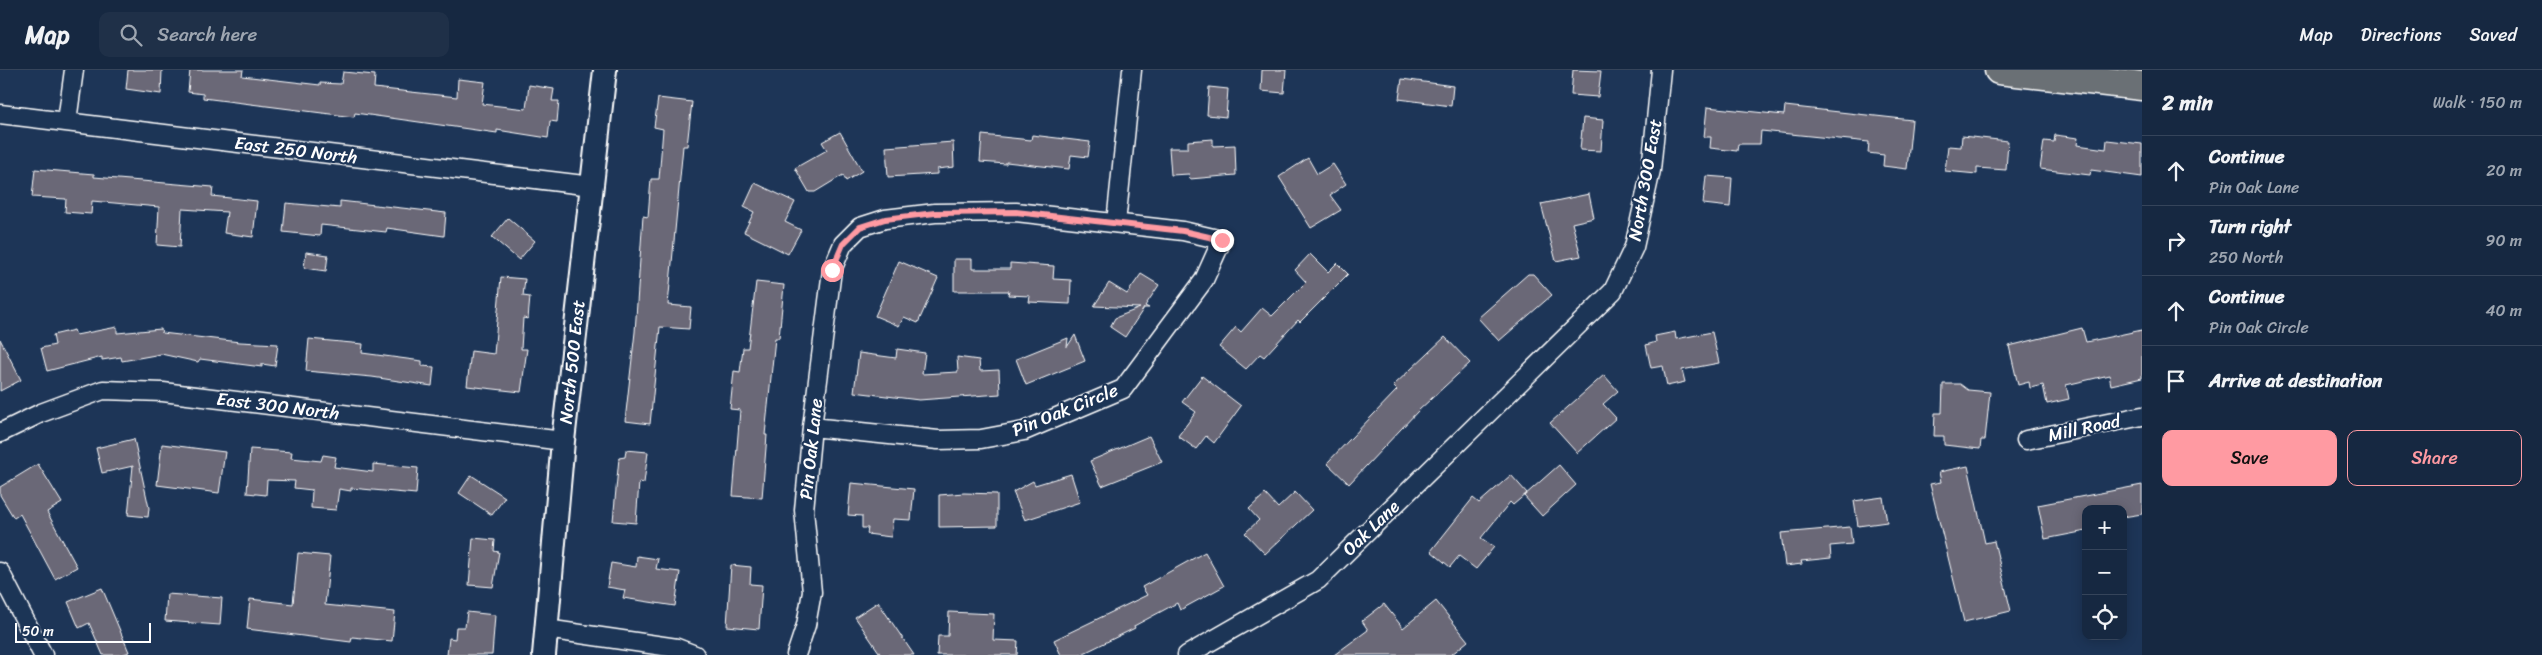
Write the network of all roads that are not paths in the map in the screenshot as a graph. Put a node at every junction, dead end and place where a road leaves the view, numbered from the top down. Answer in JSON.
{"nodes":[{"id":1,"x":74,"y":70,"type":"edge"},
{"id":2,"x":605,"y":70,"type":"edge"},
{"id":3,"x":1132,"y":70,"type":"edge"},
{"id":4,"x":1662,"y":70,"type":"edge"},
{"id":5,"x":1999,"y":70,"type":"edge"},
{"id":6,"x":2142,"y":86,"type":"edge"},
{"id":7,"x":0,"y":114,"type":"edge"},
{"id":8,"x":67,"y":121,"type":"junction"},
{"id":9,"x":592,"y":186,"type":"junction"},
{"id":10,"x":1116,"y":223,"type":"junction"},
{"id":11,"x":1532,"y":371,"type":"joint"},
{"id":12,"x":2142,"y":416,"type":"edge"},
{"id":13,"x":812,"y":427,"type":"junction"},
{"id":14,"x":0,"y":434,"type":"edge"},
{"id":15,"x":2026,"y":440,"type":"dead end"},
{"id":16,"x":563,"y":441,"type":"junction"},
{"id":17,"x":0,"y":572,"type":"edge"},
{"id":18,"x":546,"y":629,"type":"junction"},
{"id":19,"x":43,"y":655,"type":"edge"},
{"id":20,"x":544,"y":655,"type":"edge"},
{"id":21,"x":695,"y":655,"type":"edge"},
{"id":22,"x":796,"y":655,"type":"edge"},
{"id":23,"x":1187,"y":655,"type":"edge"}],
"edges":[{"from":1,"to":8,"type":"street"},
{"from":2,"to":9,"type":"street","name":"North 500 East"},
{"from":3,"to":10,"type":"street"},
{"from":4,"to":11,"type":"street","name":"North 300 East"},
{"from":5,"to":6,"type":"main road"},
{"from":7,"to":8,"type":"street","name":"East 250 North"},
{"from":8,"to":9,"type":"street","name":"East 250 North"},
{"from":9,"to":16,"type":"street","name":"North 500 East"},
{"from":10,"to":13,"type":"street","name":"Pin Oak Lane"},
{"from":10,"to":13,"type":"street","name":"Pin Oak Circle"},
{"from":11,"to":23,"type":"street","name":"Oak Lane"},
{"from":12,"to":15,"type":"street","name":"Mill Road"},
{"from":13,"to":22,"type":"street","name":"Pin Oak Lane"},
{"from":14,"to":16,"type":"street","name":"East 300 North"},
{"from":16,"to":18,"type":"street","name":"North 500 East"},
{"from":17,"to":19,"type":"street"},
{"from":18,"to":20,"type":"street","name":"North 500 East"},
{"from":18,"to":21,"type":"street"}]}
